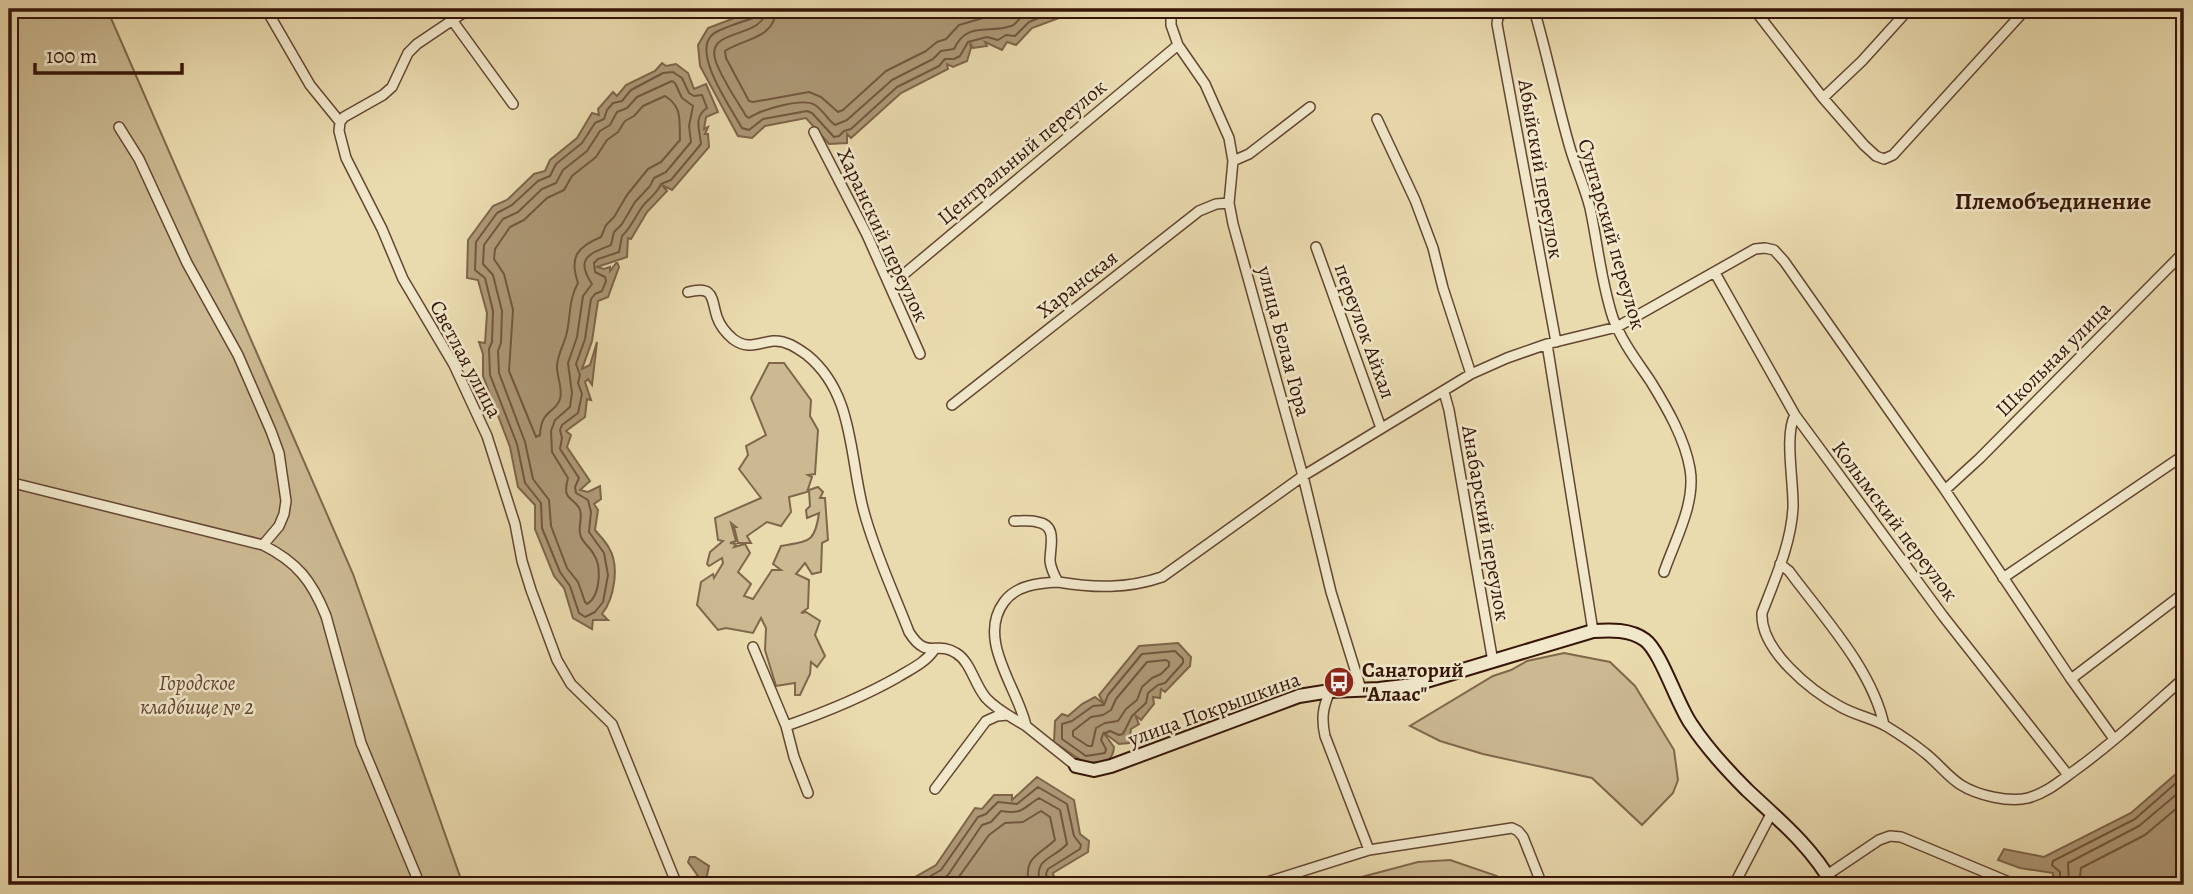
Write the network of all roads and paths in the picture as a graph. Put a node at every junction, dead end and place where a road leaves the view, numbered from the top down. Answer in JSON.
{"nodes":[{"id":1,"x":266,"y":9,"type":"edge"},
{"id":2,"x":469,"y":9,"type":"edge"},
{"id":3,"x":1171,"y":9,"type":"edge"},
{"id":4,"x":1510,"y":9,"type":"edge"},
{"id":5,"x":1909,"y":9,"type":"edge"},
{"id":6,"x":2026,"y":9,"type":"edge"},
{"id":7,"x":1758,"y":10,"type":"edge"},
{"id":8,"x":1533,"y":11,"type":"edge"},
{"id":9,"x":452,"y":20,"type":"junction"},
{"id":10,"x":1178,"y":46,"type":"junction"},
{"id":11,"x":1824,"y":98,"type":"junction"},
{"id":12,"x":513,"y":104,"type":"dead end"},
{"id":13,"x":1310,"y":107,"type":"dead end"},
{"id":14,"x":1377,"y":119,"type":"dead end"},
{"id":15,"x":340,"y":122,"type":"junction"},
{"id":16,"x":119,"y":127,"type":"dead end"},
{"id":17,"x":814,"y":132,"type":"dead end"},
{"id":18,"x":1233,"y":161,"type":"junction"},
{"id":19,"x":1229,"y":203,"type":"junction"},
{"id":20,"x":1316,"y":247,"type":"dead end"},
{"id":21,"x":2184,"y":252,"type":"edge"},
{"id":22,"x":1715,"y":273,"type":"junction"},
{"id":23,"x":889,"y":284,"type":"junction"},
{"id":24,"x":688,"y":292,"type":"dead end"},
{"id":25,"x":1616,"y":327,"type":"junction"},
{"id":26,"x":1552,"y":343,"type":"junction"},
{"id":27,"x":920,"y":354,"type":"dead end"},
{"id":28,"x":1471,"y":374,"type":"junction"},
{"id":29,"x":1444,"y":391,"type":"junction"},
{"id":30,"x":952,"y":405,"type":"dead end"},
{"id":31,"x":1795,"y":415,"type":"junction"},
{"id":32,"x":1381,"y":428,"type":"junction"},
{"id":33,"x":2184,"y":455,"type":"edge"},
{"id":34,"x":1303,"y":476,"type":"junction"},
{"id":35,"x":9,"y":482,"type":"edge"},
{"id":36,"x":1945,"y":490,"type":"junction"},
{"id":37,"x":1014,"y":521,"type":"dead end"},
{"id":38,"x":263,"y":545,"type":"junction"},
{"id":39,"x":1780,"y":564,"type":"junction"},
{"id":40,"x":1664,"y":572,"type":"dead end"},
{"id":41,"x":2003,"y":578,"type":"junction"},
{"id":42,"x":1058,"y":582,"type":"junction"},
{"id":43,"x":2184,"y":593,"type":"edge"},
{"id":44,"x":1593,"y":631,"type":"junction"},
{"id":45,"x":753,"y":647,"type":"dead end"},
{"id":46,"x":933,"y":650,"type":"junction"},
{"id":47,"x":1493,"y":662,"type":"junction"},
{"id":48,"x":2184,"y":678,"type":"edge"},
{"id":49,"x":2071,"y":679,"type":"junction"},
{"id":50,"x":1360,"y":690,"type":"junction"},
{"id":51,"x":1330,"y":691,"type":"junction"},
{"id":52,"x":1008,"y":715,"type":"junction"},
{"id":53,"x":1884,"y":725,"type":"junction"},
{"id":54,"x":786,"y":726,"type":"junction"},
{"id":55,"x":1026,"y":726,"type":"junction"},
{"id":56,"x":2114,"y":739,"type":"junction"},
{"id":57,"x":1076,"y":766,"type":"joint"},
{"id":58,"x":2068,"y":775,"type":"junction"},
{"id":59,"x":936,"y":789,"type":"dead end"},
{"id":60,"x":808,"y":793,"type":"dead end"},
{"id":61,"x":1772,"y":812,"type":"junction"},
{"id":62,"x":1369,"y":850,"type":"junction"},
{"id":63,"x":1830,"y":880,"type":"edge"},
{"id":64,"x":420,"y":885,"type":"edge"},
{"id":65,"x":677,"y":885,"type":"edge"},
{"id":66,"x":1258,"y":885,"type":"edge"},
{"id":67,"x":1542,"y":885,"type":"edge"},
{"id":68,"x":1734,"y":885,"type":"edge"},
{"id":69,"x":2016,"y":885,"type":"edge"}],
"edges":[{"from":1,"to":15,"type":"street"},
{"from":2,"to":9,"type":"street"},
{"from":3,"to":10,"type":"street","name":"улица Белая Гора"},
{"from":4,"to":26,"type":"street","name":"Абыйский переулок"},
{"from":5,"to":11,"type":"street"},
{"from":6,"to":11,"type":"street"},
{"from":7,"to":11,"type":"street"},
{"from":8,"to":25,"type":"street","name":"Сунтарский переулок"},
{"from":9,"to":12,"type":"street"},
{"from":9,"to":15,"type":"street"},
{"from":10,"to":18,"type":"street","name":"улица Белая Гора"},
{"from":10,"to":23,"type":"street","name":"Центральный переулок"},
{"from":13,"to":18,"type":"street"},
{"from":14,"to":28,"type":"street"},
{"from":15,"to":65,"type":"street","name":"Светлая улица"},
{"from":16,"to":38,"type":"street"},
{"from":17,"to":23,"type":"street","name":"Харанский переулок"},
{"from":18,"to":19,"type":"street","name":"улица Белая Гора"},
{"from":19,"to":30,"type":"street","name":"Харанская"},
{"from":19,"to":34,"type":"street","name":"улица Белая Гора"},
{"from":20,"to":32,"type":"street","name":"переулок Айхал"},
{"from":21,"to":36,"type":"street","name":"Школьная улица"},
{"from":22,"to":25,"type":"street"},
{"from":22,"to":31,"type":"street","name":"Колымский переулок"},
{"from":22,"to":36,"type":"street"},
{"from":23,"to":27,"type":"street","name":"Харанский переулок"},
{"from":24,"to":46,"type":"street"},
{"from":25,"to":26,"type":"street"},
{"from":25,"to":40,"type":"street","name":"Сунтарский переулок"},
{"from":26,"to":28,"type":"street"},
{"from":26,"to":44,"type":"street","name":"Абыйский переулок"},
{"from":28,"to":29,"type":"street"},
{"from":29,"to":32,"type":"street"},
{"from":29,"to":47,"type":"street","name":"Анабарский переулок"},
{"from":31,"to":39,"type":"street"},
{"from":31,"to":58,"type":"street","name":"Колымский переулок"},
{"from":32,"to":34,"type":"street"},
{"from":33,"to":41,"type":"street"},
{"from":34,"to":42,"type":"street"},
{"from":34,"to":50,"type":"street","name":"улица Белая Гора"},
{"from":35,"to":38,"type":"street"},
{"from":36,"to":41,"type":"street"},
{"from":37,"to":42,"type":"street"},
{"from":38,"to":64,"type":"street"},
{"from":39,"to":53,"type":"street"},
{"from":39,"to":53,"type":"street"},
{"from":41,"to":49,"type":"street"},
{"from":42,"to":55,"type":"street"},
{"from":43,"to":49,"type":"street"},
{"from":44,"to":47,"type":"street","name":"улица Покрышкина"},
{"from":44,"to":61,"type":"street","name":"улица Покрышкина"},
{"from":45,"to":54,"type":"street"},
{"from":46,"to":52,"type":"street"},
{"from":46,"to":54,"type":"street"},
{"from":47,"to":50,"type":"street","name":"улица Покрышкина"},
{"from":48,"to":56,"type":"street"},
{"from":49,"to":56,"type":"street"},
{"from":50,"to":51,"type":"street","name":"улица Покрышкина"},
{"from":51,"to":57,"type":"street","name":"улица Покрышкина"},
{"from":51,"to":62,"type":"street"},
{"from":52,"to":55,"type":"street"},
{"from":52,"to":59,"type":"street"},
{"from":53,"to":58,"type":"street"},
{"from":54,"to":60,"type":"street"},
{"from":55,"to":57,"type":"street"},
{"from":56,"to":58,"type":"street"},
{"from":61,"to":63,"type":"street","name":"улица Покрышкина"},
{"from":61,"to":68,"type":"street"},
{"from":62,"to":66,"type":"street"},
{"from":62,"to":67,"type":"street"},
{"from":63,"to":69,"type":"street","name":"улица Покрышкина"}]}
